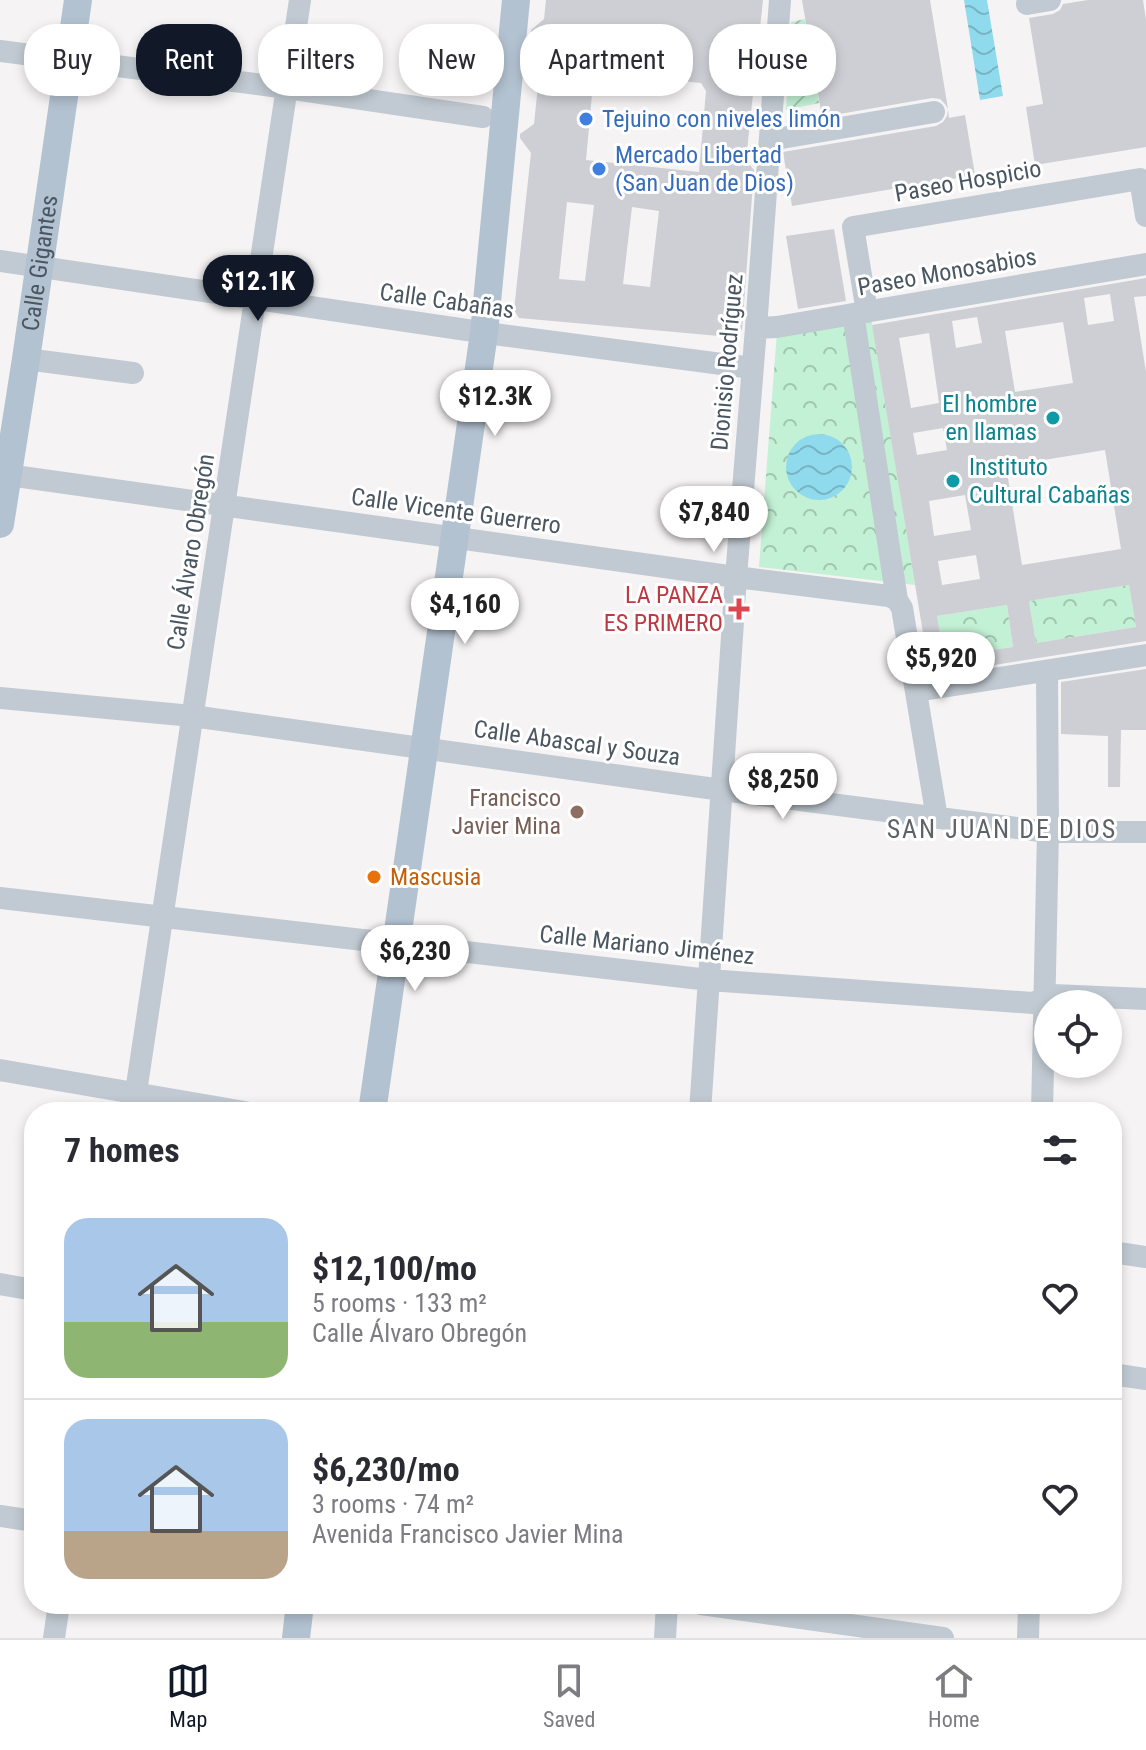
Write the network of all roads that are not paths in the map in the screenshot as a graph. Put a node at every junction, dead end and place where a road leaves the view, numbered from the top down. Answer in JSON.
{"nodes":[{"id":1,"x":78,"y":0,"type":"edge"},
{"id":2,"x":300,"y":0,"type":"edge"},
{"id":3,"x":516,"y":0,"type":"edge"},
{"id":4,"x":780,"y":0,"type":"edge"},
{"id":5,"x":1050,"y":0,"type":"edge"},
{"id":6,"x":1027,"y":4,"type":"dead end"},
{"id":7,"x":74,"y":24,"type":"edge"},
{"id":8,"x":296,"y":24,"type":"edge"},
{"id":9,"x":0,"y":51,"type":"edge"},
{"id":10,"x":24,"y":53,"type":"edge"},
{"id":11,"x":120,"y":65,"type":"edge"},
{"id":12,"x":258,"y":84,"type":"edge"},
{"id":13,"x":64,"y":96,"type":"edge"},
{"id":14,"x":286,"y":96,"type":"edge"},
{"id":15,"x":341,"y":96,"type":"edge"},
{"id":16,"x":934,"y":112,"type":"dead end"},
{"id":17,"x":483,"y":117,"type":"dead end"},
{"id":18,"x":770,"y":140,"type":"junction"},
{"id":19,"x":1146,"y":216,"type":"edge"},
{"id":20,"x":0,"y":261,"type":"edge"},
{"id":21,"x":1146,"y":264,"type":"edge"},
{"id":22,"x":39,"y":267,"type":"junction"},
{"id":23,"x":255,"y":299,"type":"junction"},
{"id":24,"x":856,"y":316,"type":"junction"},
{"id":25,"x":756,"y":328,"type":"junction"},
{"id":26,"x":484,"y":333,"type":"junction"},
{"id":27,"x":26,"y":359,"type":"junction"},
{"id":28,"x":752,"y":368,"type":"junction"},
{"id":29,"x":133,"y":373,"type":"dead end"},
{"id":30,"x":4,"y":475,"type":"edge"},
{"id":31,"x":224,"y":506,"type":"junction"},
{"id":32,"x":0,"y":524,"type":"edge"},
{"id":33,"x":455,"y":537,"type":"junction"},
{"id":34,"x":736,"y":577,"type":"junction"},
{"id":35,"x":897,"y":600,"type":"junction"},
{"id":36,"x":1146,"y":655,"type":"edge"},
{"id":37,"x":1047,"y":671,"type":"junction"},
{"id":38,"x":916,"y":691,"type":"junction"},
{"id":39,"x":0,"y":698,"type":"edge"},
{"id":40,"x":192,"y":716,"type":"junction"},
{"id":41,"x":424,"y":747,"type":"junction"},
{"id":42,"x":722,"y":790,"type":"junction"},
{"id":43,"x":937,"y":818,"type":"junction"},
{"id":44,"x":1048,"y":832,"type":"junction"},
{"id":45,"x":1146,"y":832,"type":"edge"},
{"id":46,"x":0,"y":898,"type":"edge"},
{"id":47,"x":162,"y":917,"type":"junction"},
{"id":48,"x":396,"y":943,"type":"junction"},
{"id":49,"x":709,"y":980,"type":"junction"},
{"id":50,"x":1044,"y":990,"type":"edge"},
{"id":51,"x":1122,"y":998,"type":"edge"},
{"id":52,"x":1146,"y":999,"type":"edge"},
{"id":53,"x":1034,"y":1003,"type":"edge"},
{"id":54,"x":0,"y":1070,"type":"edge"},
{"id":55,"x":1043,"y":1078,"type":"edge"},
{"id":56,"x":131,"y":1102,"type":"edge"},
{"id":57,"x":135,"y":1102,"type":"edge"},
{"id":58,"x":373,"y":1102,"type":"edge"},
{"id":59,"x":701,"y":1102,"type":"edge"},
{"id":60,"x":1042,"y":1102,"type":"edge"},
{"id":61,"x":1122,"y":1253,"type":"edge"},
{"id":62,"x":1146,"y":1257,"type":"edge"},
{"id":63,"x":0,"y":1284,"type":"edge"},
{"id":64,"x":24,"y":1288,"type":"edge"},
{"id":65,"x":1122,"y":1375,"type":"edge"},
{"id":66,"x":1146,"y":1379,"type":"edge"},
{"id":67,"x":0,"y":1516,"type":"edge"},
{"id":68,"x":24,"y":1520,"type":"edge"},
{"id":69,"x":58,"y":1614,"type":"edge"},
{"id":70,"x":299,"y":1614,"type":"edge"},
{"id":71,"x":666,"y":1614,"type":"edge"},
{"id":72,"x":772,"y":1614,"type":"edge"},
{"id":73,"x":1029,"y":1614,"type":"edge"},
{"id":74,"x":54,"y":1638,"type":"edge"},
{"id":75,"x":296,"y":1638,"type":"edge"},
{"id":76,"x":665,"y":1638,"type":"edge"},
{"id":77,"x":943,"y":1638,"type":"edge"},
{"id":78,"x":1028,"y":1638,"type":"edge"}],
"edges":[{"from":1,"to":7,"type":"main road","name":"Calle Gigantes"},
{"from":2,"to":8,"type":"street","name":"Calle Álvaro Obregón"},
{"from":3,"to":26,"type":"main road"},
{"from":4,"to":18,"type":"street","name":"Dionisio Rodríguez"},
{"from":5,"to":6,"type":"street"},
{"from":9,"to":10,"type":"street"},
{"from":11,"to":12,"type":"street"},
{"from":13,"to":22,"type":"main road","name":"Calle Gigantes"},
{"from":14,"to":23,"type":"street","name":"Calle Álvaro Obregón"},
{"from":15,"to":17,"type":"street"},
{"from":16,"to":18,"type":"street"},
{"from":18,"to":25,"type":"street","name":"Dionisio Rodríguez"},
{"from":19,"to":24,"type":"street","name":"Paseo Hospicio"},
{"from":20,"to":22,"type":"street","name":"Calle Cabañas"},
{"from":21,"to":24,"type":"street","name":"Paseo Monosabios"},
{"from":22,"to":23,"type":"street","name":"Calle Cabañas"},
{"from":22,"to":27,"type":"main road","name":"Calle Gigantes"},
{"from":23,"to":26,"type":"street","name":"Calle Cabañas"},
{"from":23,"to":31,"type":"street","name":"Calle Álvaro Obregón"},
{"from":24,"to":25,"type":"street","name":"Paseo Monosabios"},
{"from":24,"to":35,"type":"street"},
{"from":25,"to":28,"type":"street","name":"Dionisio Rodríguez"},
{"from":26,"to":28,"type":"street","name":"Calle Cabañas"},
{"from":26,"to":33,"type":"main road"},
{"from":27,"to":29,"type":"street"},
{"from":27,"to":30,"type":"main road","name":"Calle Gigantes"},
{"from":28,"to":34,"type":"street","name":"Dionisio Rodríguez"},
{"from":30,"to":31,"type":"street","name":"Calle Vicente Guerrero"},
{"from":30,"to":32,"type":"main road","name":"Calle Gigantes"},
{"from":31,"to":33,"type":"street","name":"Calle Vicente Guerrero"},
{"from":31,"to":40,"type":"street","name":"Calle Álvaro Obregón"},
{"from":33,"to":34,"type":"street","name":"Calle Vicente Guerrero"},
{"from":33,"to":41,"type":"main road"},
{"from":34,"to":35,"type":"street","name":"Calle Vicente Guerrero"},
{"from":34,"to":42,"type":"street","name":"Dionisio Rodríguez"},
{"from":35,"to":38,"type":"street"},
{"from":36,"to":37,"type":"street"},
{"from":37,"to":38,"type":"street"},
{"from":37,"to":44,"type":"street"},
{"from":38,"to":43,"type":"street"},
{"from":39,"to":40,"type":"street","name":"Calle Abascal y Souza"},
{"from":40,"to":41,"type":"street","name":"Calle Abascal y Souza"},
{"from":40,"to":47,"type":"street","name":"Calle Álvaro Obregón"},
{"from":41,"to":42,"type":"street","name":"Calle Abascal y Souza"},
{"from":41,"to":48,"type":"main road"},
{"from":42,"to":43,"type":"street","name":"Calle Abascal y Souza"},
{"from":42,"to":49,"type":"street","name":"Dionisio Rodríguez"},
{"from":43,"to":44,"type":"street","name":"Calle Abascal y Souza"},
{"from":44,"to":45,"type":"street","name":"Calle Abascal y Souza"},
{"from":44,"to":50,"type":"street"},
{"from":46,"to":47,"type":"street","name":"Calle Mariano Jiménez"},
{"from":47,"to":48,"type":"street","name":"Calle Mariano Jiménez"},
{"from":47,"to":57,"type":"street","name":"Calle Álvaro Obregón"},
{"from":48,"to":49,"type":"street","name":"Calle Mariano Jiménez"},
{"from":48,"to":58,"type":"main road"},
{"from":49,"to":53,"type":"street","name":"Calle Mariano Jiménez"},
{"from":49,"to":59,"type":"street","name":"Dionisio Rodríguez"},
{"from":51,"to":52,"type":"street","name":"Calle Mariano Jiménez"},
{"from":54,"to":56,"type":"street"},
{"from":55,"to":60,"type":"street"},
{"from":61,"to":62,"type":"street"},
{"from":63,"to":64,"type":"street"},
{"from":65,"to":66,"type":"street"},
{"from":67,"to":68,"type":"street"},
{"from":69,"to":74,"type":"street"},
{"from":70,"to":75,"type":"main road"},
{"from":71,"to":76,"type":"street"},
{"from":72,"to":77,"type":"street"},
{"from":73,"to":78,"type":"street"}]}
